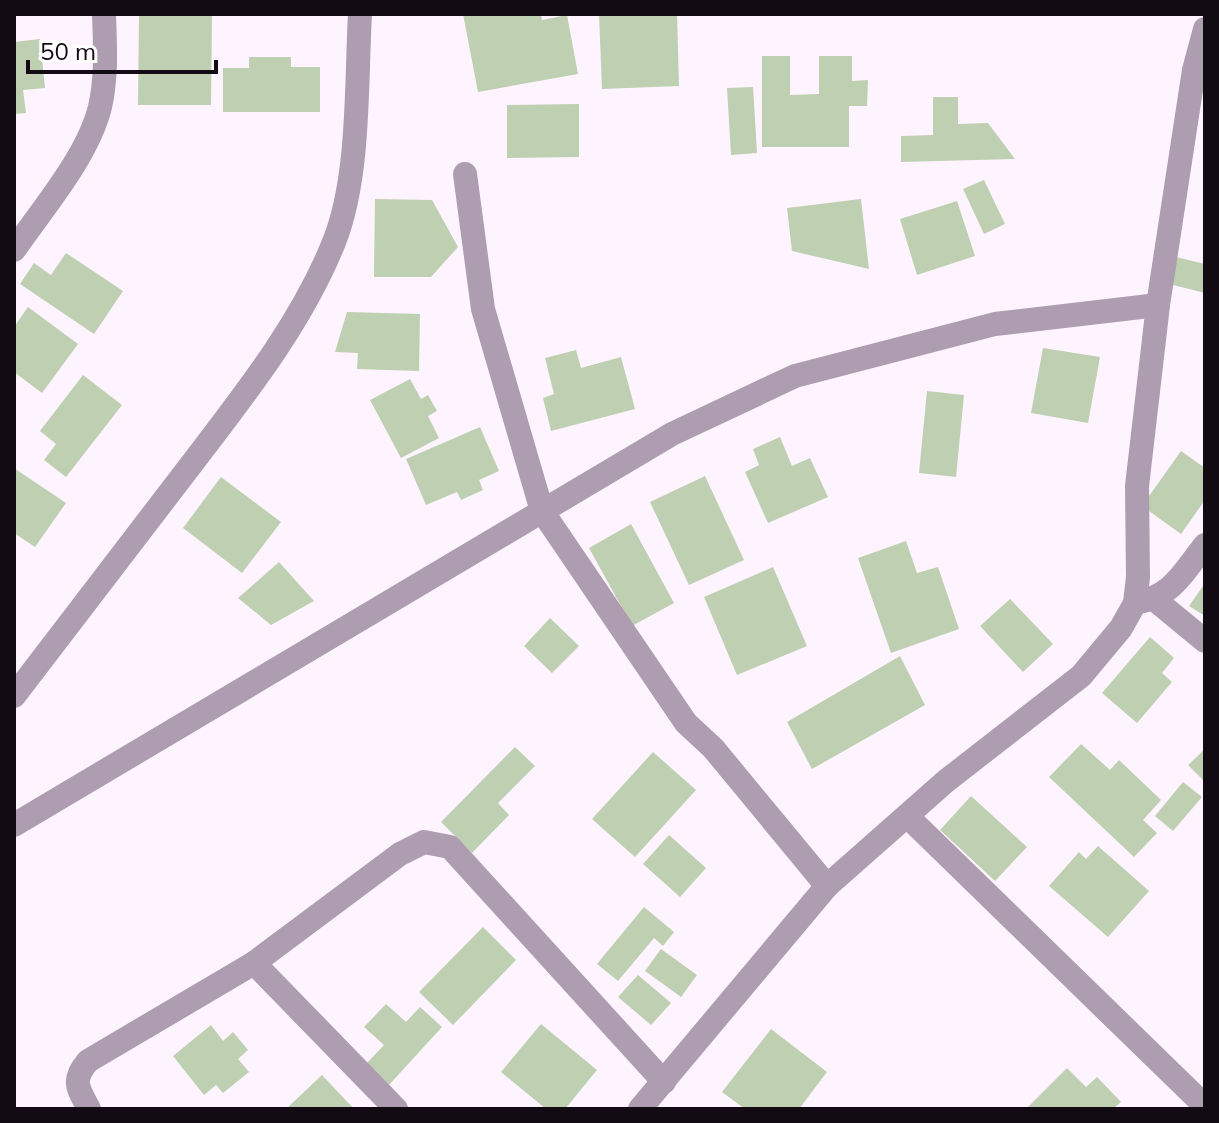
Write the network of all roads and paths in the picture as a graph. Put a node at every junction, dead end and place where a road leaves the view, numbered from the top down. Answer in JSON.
{"nodes":[{"id":1,"x":104,"y":14,"type":"edge"},
{"id":2,"x":360,"y":14,"type":"edge"},
{"id":3,"x":1205,"y":29,"type":"edge"},
{"id":4,"x":465,"y":174,"type":"dead end"},
{"id":5,"x":14,"y":250,"type":"edge"},
{"id":6,"x":1158,"y":305,"type":"junction"},
{"id":7,"x":542,"y":511,"type":"junction"},
{"id":8,"x":1205,"y":545,"type":"edge"},
{"id":9,"x":1144,"y":601,"type":"junction"},
{"id":10,"x":1205,"y":641,"type":"edge"},
{"id":11,"x":14,"y":696,"type":"edge"},
{"id":12,"x":907,"y":816,"type":"junction"},
{"id":13,"x":14,"y":825,"type":"edge"},
{"id":14,"x":827,"y":886,"type":"junction"},
{"id":15,"x":254,"y":963,"type":"junction"},
{"id":16,"x":664,"y":1082,"type":"junction"},
{"id":17,"x":1205,"y":1106,"type":"edge"},
{"id":18,"x":89,"y":1109,"type":"edge"},
{"id":19,"x":396,"y":1109,"type":"edge"},
{"id":20,"x":640,"y":1109,"type":"edge"}],
"edges":[{"from":1,"to":5,"type":"street"},
{"from":2,"to":11,"type":"street"},
{"from":3,"to":6,"type":"street"},
{"from":4,"to":7,"type":"street"},
{"from":6,"to":7,"type":"street"},
{"from":6,"to":9,"type":"street"},
{"from":7,"to":13,"type":"street"},
{"from":7,"to":14,"type":"street"},
{"from":8,"to":9,"type":"street"},
{"from":9,"to":10,"type":"street"},
{"from":9,"to":12,"type":"street"},
{"from":12,"to":14,"type":"street"},
{"from":12,"to":17,"type":"street"},
{"from":14,"to":16,"type":"street"},
{"from":15,"to":16,"type":"street"},
{"from":15,"to":18,"type":"street"},
{"from":15,"to":19,"type":"street"},
{"from":16,"to":20,"type":"street"}]}
